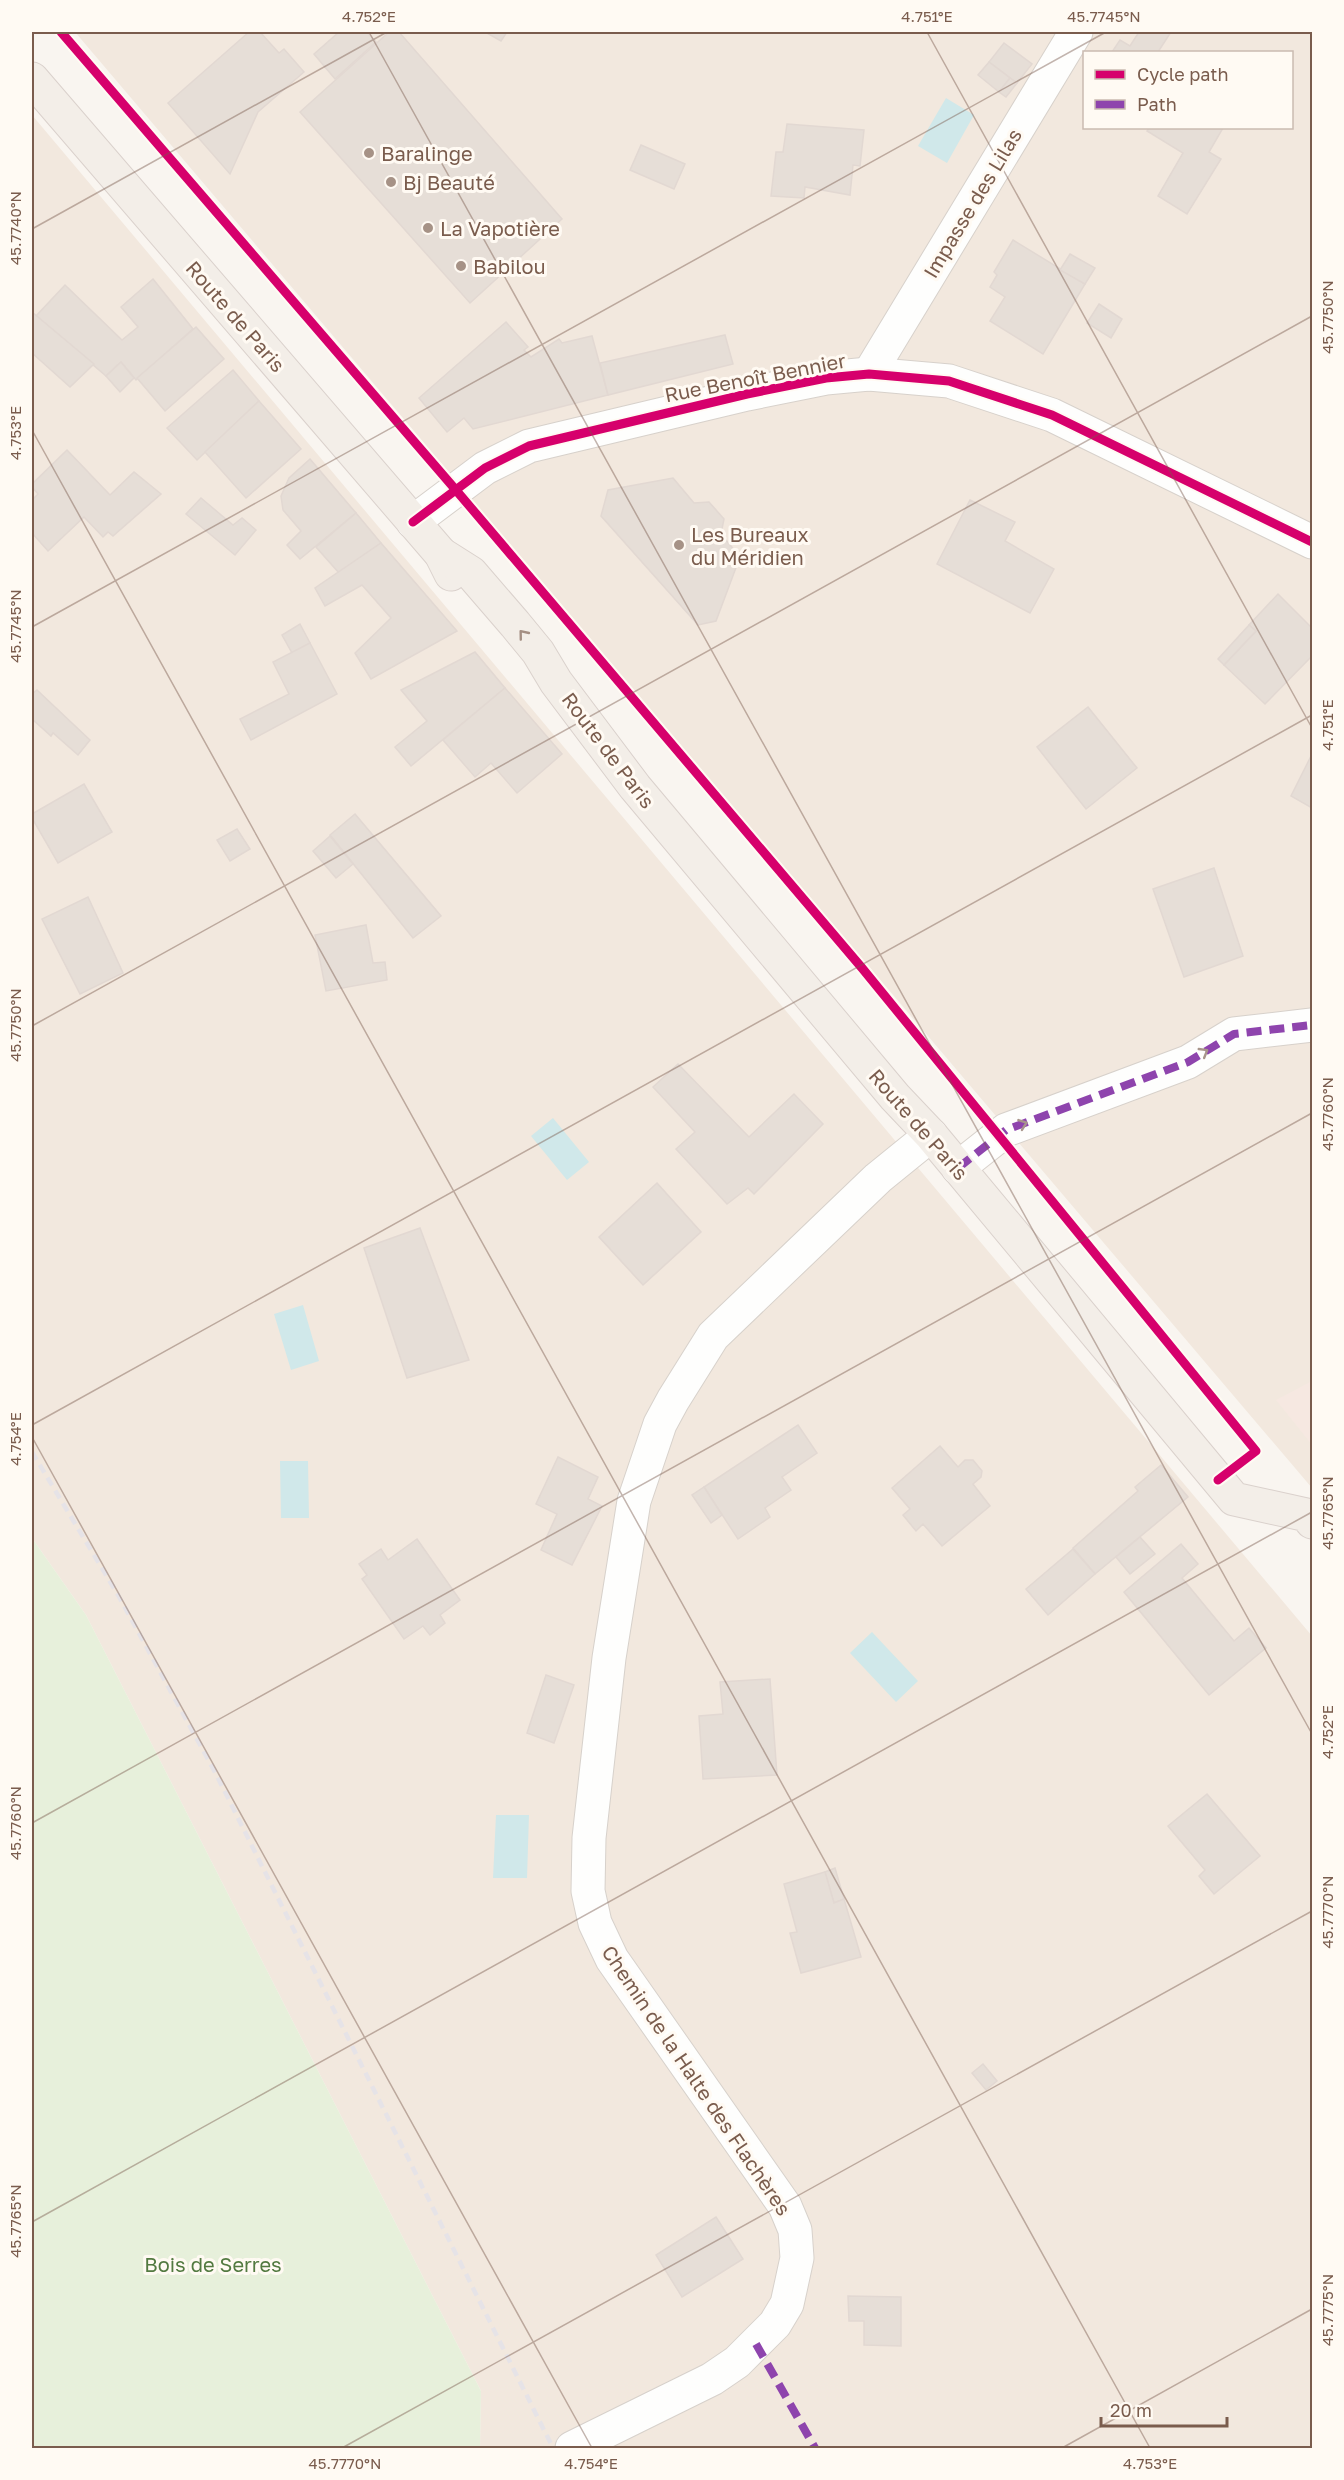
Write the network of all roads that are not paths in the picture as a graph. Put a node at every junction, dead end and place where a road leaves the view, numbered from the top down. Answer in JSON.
{"nodes":[{"id":1,"x":1076,"y":32,"type":"edge"},
{"id":2,"x":32,"y":79,"type":"edge"},
{"id":3,"x":868,"y":374,"type":"junction"},
{"id":4,"x":413,"y":522,"type":"junction"},
{"id":5,"x":1312,"y":542,"type":"edge"},
{"id":6,"x":1312,"y":1025,"type":"edge"},
{"id":7,"x":931,"y":1135,"type":"junction"},
{"id":8,"x":958,"y":1168,"type":"junction"},
{"id":9,"x":1312,"y":1522,"type":"edge"},
{"id":10,"x":572,"y":2448,"type":"edge"}],
"edges":[{"from":1,"to":3,"type":"street","name":"Impasse des Lilas"},
{"from":2,"to":4,"type":"main road","name":"Route de Paris"},
{"from":3,"to":4,"type":"street","name":"Rue Benoît Bennier"},
{"from":3,"to":5,"type":"street","name":"Rue Benoît Bennier"},
{"from":4,"to":7,"type":"main road","name":"Route de Paris"},
{"from":8,"to":6,"type":"street","one_way":true},
{"from":7,"to":8,"type":"main road","name":"Route de Paris"},
{"from":7,"to":10,"type":"street","name":"Chemin de la Halte des Flachères"},
{"from":8,"to":9,"type":"main road","name":"Route de Paris"}]}
